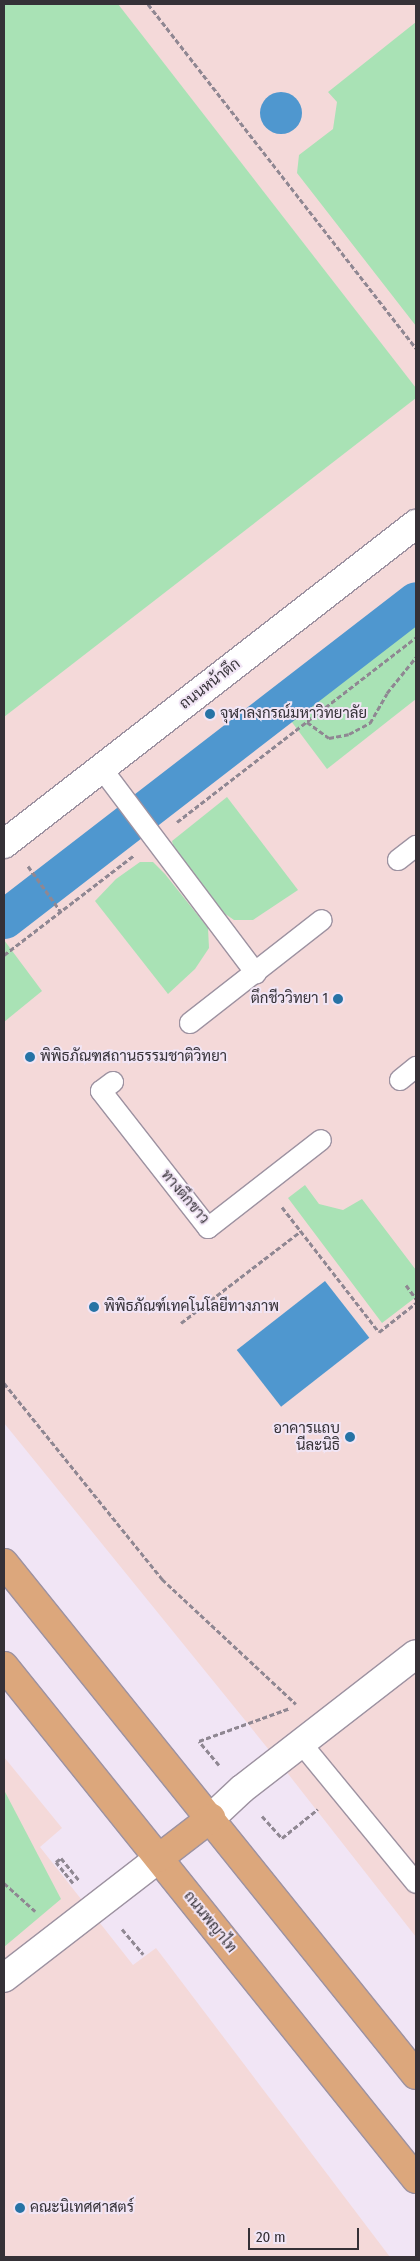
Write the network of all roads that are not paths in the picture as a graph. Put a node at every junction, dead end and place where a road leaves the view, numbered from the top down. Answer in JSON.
{"nodes":[{"id":1,"x":416,"y":524,"type":"edge"},
{"id":2,"x":102,"y":769,"type":"junction"},
{"id":3,"x":4,"y":844,"type":"edge"},
{"id":4,"x":416,"y":848,"type":"edge"},
{"id":5,"x":398,"y":860,"type":"dead end"},
{"id":6,"x":322,"y":920,"type":"dead end"},
{"id":7,"x":256,"y":973,"type":"junction"},
{"id":8,"x":190,"y":1023,"type":"dead end"},
{"id":9,"x":416,"y":1067,"type":"edge"},
{"id":10,"x":400,"y":1080,"type":"dead end"},
{"id":11,"x":113,"y":1082,"type":"dead end"},
{"id":12,"x":321,"y":1140,"type":"dead end"},
{"id":13,"x":4,"y":1562,"type":"edge"},
{"id":14,"x":416,"y":1654,"type":"edge"},
{"id":15,"x":4,"y":1666,"type":"edge"},
{"id":16,"x":301,"y":1743,"type":"junction"},
{"id":17,"x":211,"y":1818,"type":"junction"},
{"id":18,"x":159,"y":1858,"type":"junction"},
{"id":19,"x":416,"y":1883,"type":"edge"},
{"id":20,"x":4,"y":1978,"type":"edge"},
{"id":21,"x":416,"y":2075,"type":"edge"},
{"id":22,"x":416,"y":2179,"type":"edge"}],
"edges":[{"from":1,"to":2,"type":"street","name":"ถนนหน้าตึก"},
{"from":2,"to":3,"type":"street","name":"ถนนหน้าตึก"},
{"from":2,"to":7,"type":"lane"},
{"from":4,"to":5,"type":"lane"},
{"from":6,"to":7,"type":"lane"},
{"from":7,"to":8,"type":"lane"},
{"from":9,"to":10,"type":"lane"},
{"from":11,"to":12,"type":"lane","name":"ทางตึกขาว"},
{"from":13,"to":17,"type":"main road"},
{"from":14,"to":16,"type":"street"},
{"from":15,"to":18,"type":"main road","name":"ถนนพญาไท"},
{"from":16,"to":17,"type":"street"},
{"from":16,"to":19,"type":"lane"},
{"from":17,"to":18,"type":"main road"},
{"from":17,"to":21,"type":"main road"},
{"from":18,"to":20,"type":"street"},
{"from":18,"to":22,"type":"main road","name":"ถนนพญาไท"}]}
